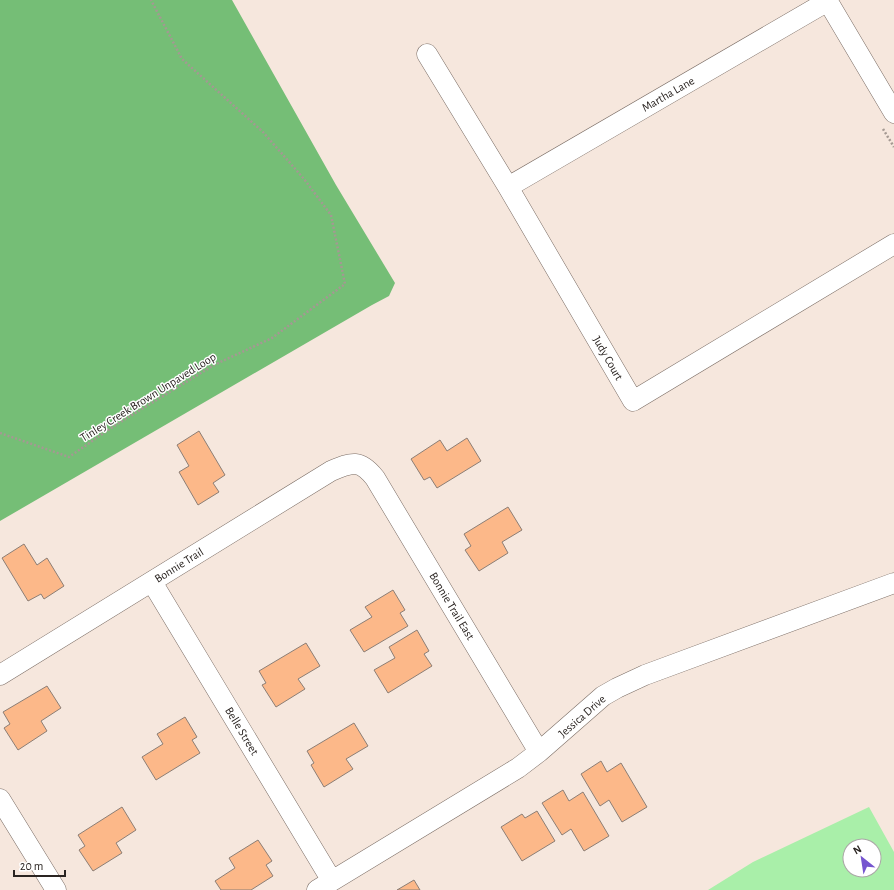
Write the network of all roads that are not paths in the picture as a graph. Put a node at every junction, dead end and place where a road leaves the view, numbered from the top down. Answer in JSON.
{"nodes":[{"id":1,"x":828,"y":0,"type":"edge"},
{"id":2,"x":427,"y":54,"type":"dead end"},
{"id":3,"x":894,"y":112,"type":"edge"},
{"id":4,"x":508,"y":187,"type":"junction"},
{"id":5,"x":894,"y":244,"type":"edge"},
{"id":6,"x":360,"y":464,"type":"joint"},
{"id":7,"x":152,"y":582,"type":"junction"},
{"id":8,"x":894,"y":583,"type":"edge"},
{"id":9,"x":0,"y":675,"type":"edge"},
{"id":10,"x":539,"y":752,"type":"junction"},
{"id":11,"x":0,"y":799,"type":"edge"},
{"id":12,"x":325,"y":885,"type":"edge"},
{"id":13,"x":56,"y":890,"type":"edge"}],
"edges":[{"from":1,"to":3,"type":"street"},
{"from":1,"to":4,"type":"street","name":"Martha Lane"},
{"from":2,"to":4,"type":"street","name":"Judy Court"},
{"from":4,"to":5,"type":"street","name":"Judy Court"},
{"from":6,"to":7,"type":"street","name":"Bonnie Trail"},
{"from":6,"to":10,"type":"street","name":"Bonnie Trail East"},
{"from":7,"to":9,"type":"street","name":"Bonnie Trail"},
{"from":7,"to":12,"type":"street","name":"Belle Street"},
{"from":8,"to":10,"type":"street","name":"Jessica Drive"},
{"from":10,"to":12,"type":"street","name":"Jessica Drive"},
{"from":11,"to":13,"type":"street"}]}
